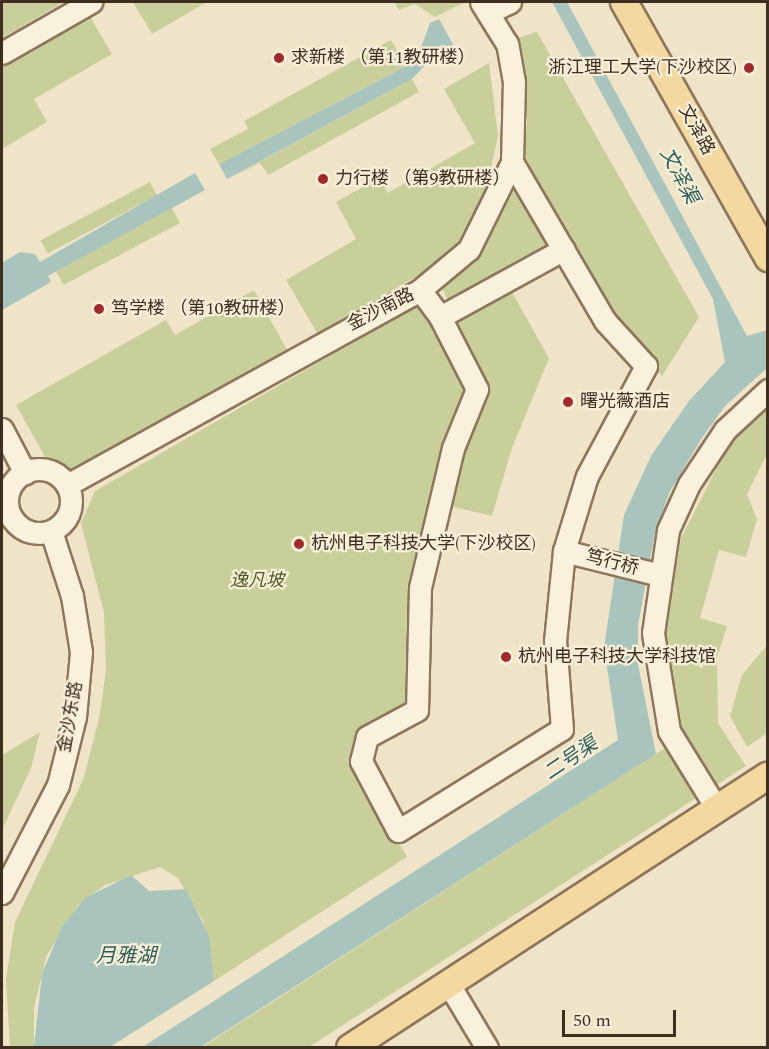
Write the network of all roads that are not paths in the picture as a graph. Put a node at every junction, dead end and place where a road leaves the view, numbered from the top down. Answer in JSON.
{"nodes":[{"id":1,"x":91,"y":2,"type":"edge"},
{"id":2,"x":510,"y":2,"type":"edge"},
{"id":3,"x":624,"y":2,"type":"edge"},
{"id":4,"x":485,"y":7,"type":"edge"},
{"id":5,"x":2,"y":53,"type":"edge"},
{"id":6,"x":512,"y":162,"type":"junction"},
{"id":7,"x":564,"y":249,"type":"junction"},
{"id":8,"x":768,"y":258,"type":"edge"},
{"id":9,"x":420,"y":290,"type":"junction"},
{"id":10,"x":440,"y":316,"type":"junction"},
{"id":11,"x":768,"y":390,"type":"edge"},
{"id":12,"x":2,"y":429,"type":"edge"},
{"id":13,"x":25,"y":473,"type":"junction"},
{"id":14,"x":67,"y":485,"type":"junction"},
{"id":15,"x":51,"y":531,"type":"junction"},
{"id":16,"x":564,"y":551,"type":"junction"},
{"id":17,"x":657,"y":574,"type":"junction"},
{"id":18,"x":768,"y":775,"type":"edge"},
{"id":19,"x":768,"y":793,"type":"edge"},
{"id":20,"x":717,"y":809,"type":"junction"},
{"id":21,"x":2,"y":893,"type":"edge"},
{"id":22,"x":452,"y":990,"type":"junction"},
{"id":23,"x":350,"y":1047,"type":"edge"},
{"id":24,"x":379,"y":1047,"type":"edge"},
{"id":25,"x":487,"y":1047,"type":"edge"}],
"edges":[{"from":1,"to":5,"type":"street"},
{"from":2,"to":4,"type":"street"},
{"from":3,"to":8,"type":"main road","name":"文泽路"},
{"from":4,"to":6,"type":"street","name":"金沙南路"},
{"from":6,"to":7,"type":"street"},
{"from":6,"to":9,"type":"street","name":"金沙南路"},
{"from":7,"to":10,"type":"street"},
{"from":7,"to":16,"type":"street"},
{"from":9,"to":10,"type":"street"},
{"from":9,"to":14,"type":"street","name":"金沙南路"},
{"from":10,"to":16,"type":"street"},
{"from":11,"to":17,"type":"street"},
{"from":12,"to":13,"type":"street"},
{"from":13,"to":14,"type":"street"},
{"from":13,"to":15,"type":"street"},
{"from":14,"to":15,"type":"street"},
{"from":15,"to":21,"type":"street","name":"金沙东路"},
{"from":16,"to":17,"type":"street","name":"笃行桥"},
{"from":17,"to":20,"type":"street"},
{"from":18,"to":20,"type":"main road"},
{"from":19,"to":22,"type":"main road"},
{"from":20,"to":22,"type":"main road"},
{"from":22,"to":23,"type":"main road"},
{"from":22,"to":24,"type":"main road"},
{"from":22,"to":25,"type":"street"}]}
